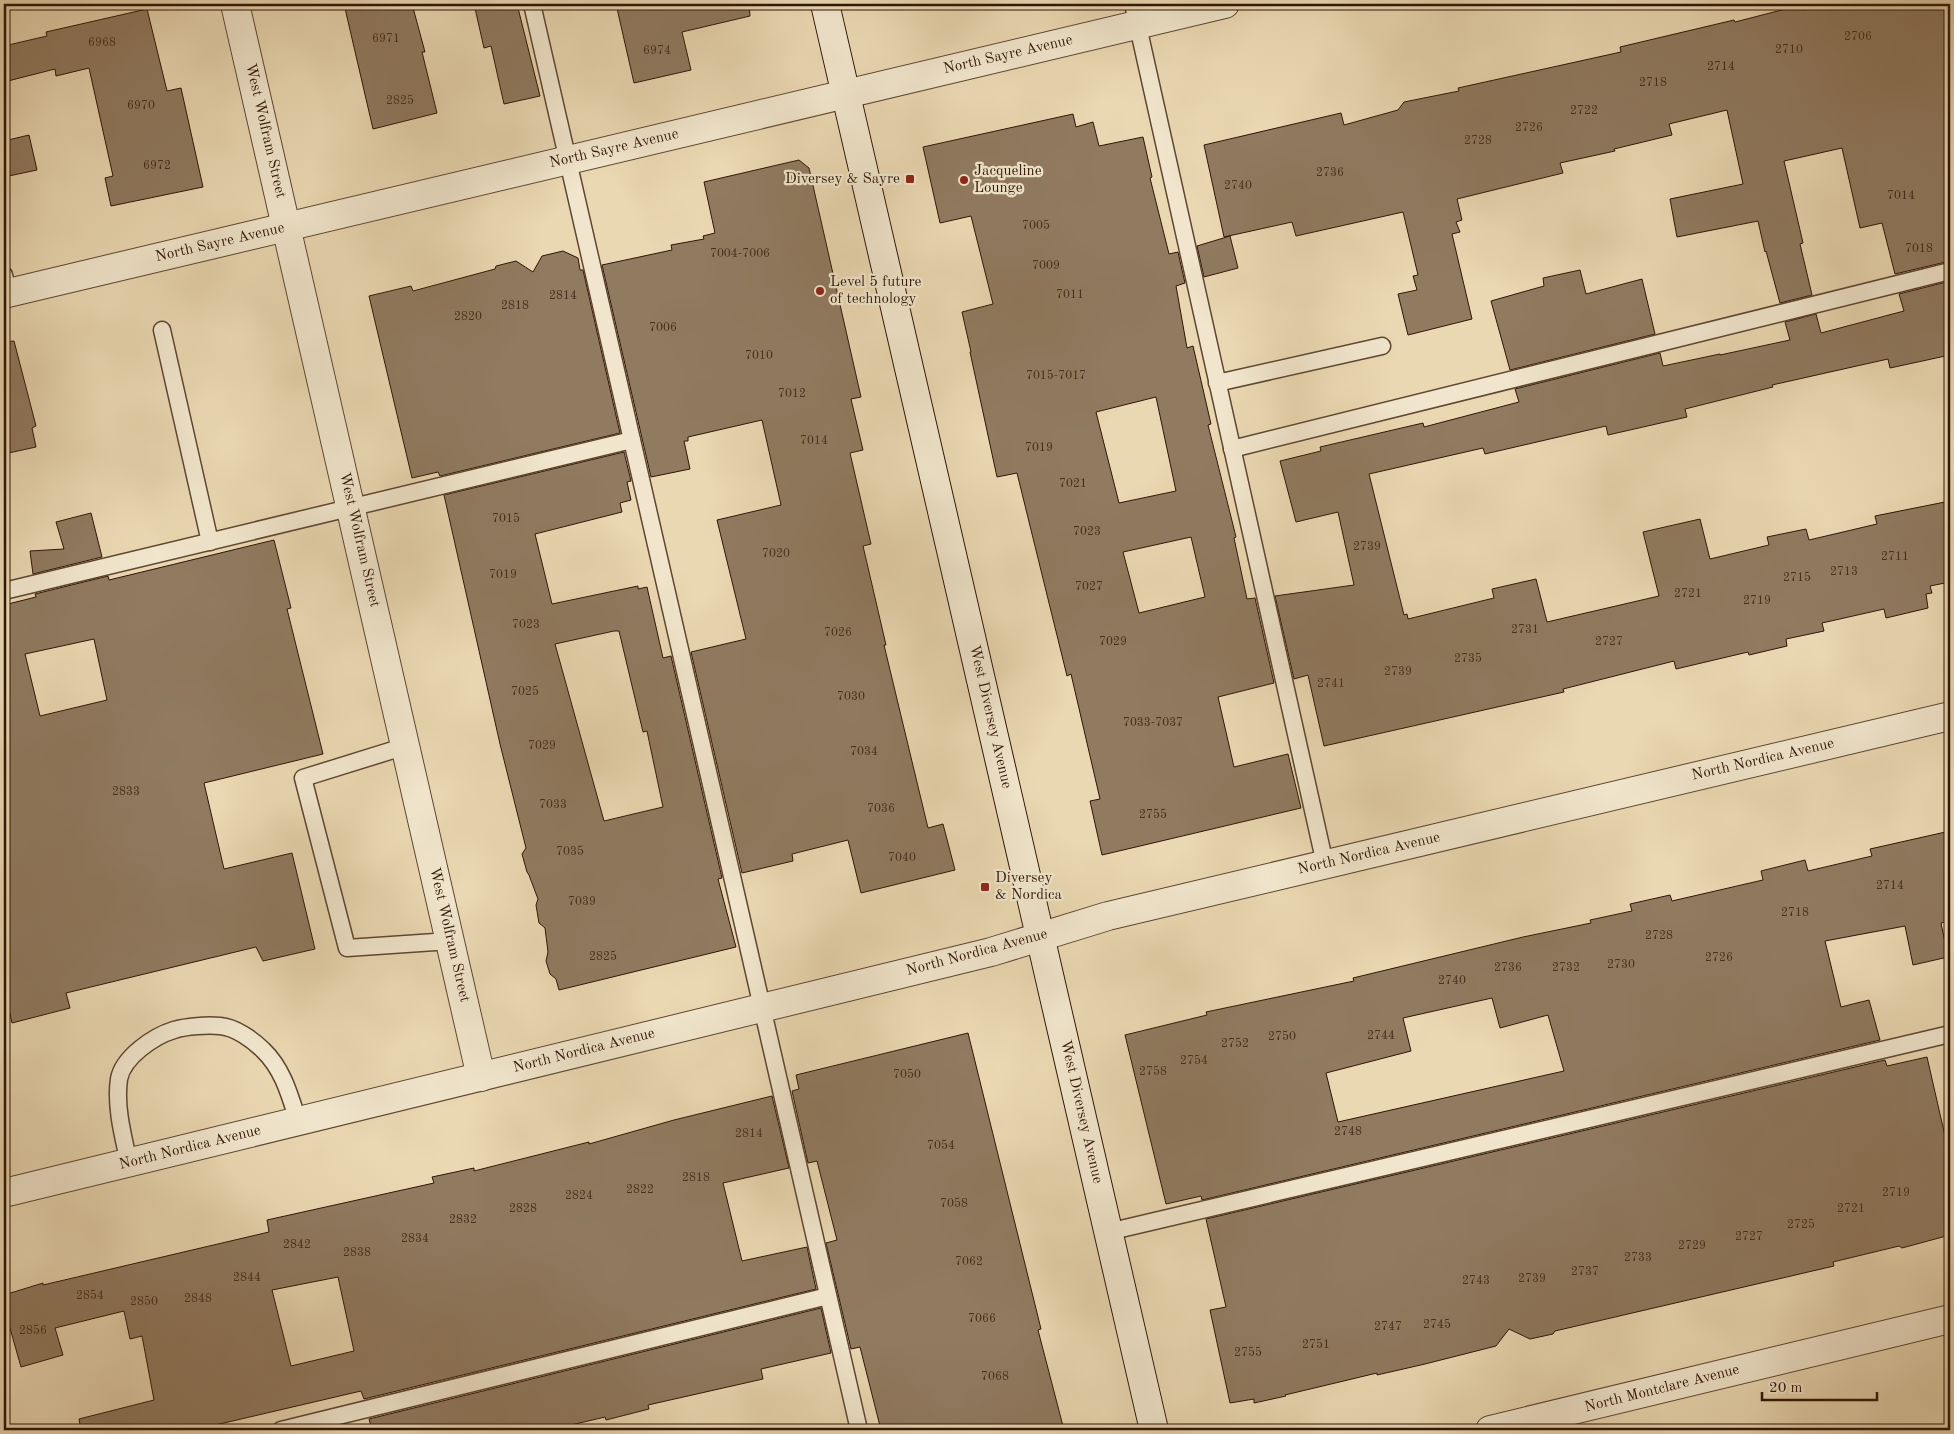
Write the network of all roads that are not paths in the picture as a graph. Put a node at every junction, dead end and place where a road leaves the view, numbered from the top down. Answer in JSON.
{"nodes":[{"id":1,"x":235,"y":4,"type":"edge"},
{"id":2,"x":532,"y":4,"type":"edge"},
{"id":3,"x":826,"y":4,"type":"edge"},
{"id":4,"x":1225,"y":4,"type":"edge"},
{"id":5,"x":1135,"y":14,"type":"edge"},
{"id":6,"x":846,"y":94,"type":"junction"},
{"id":7,"x":568,"y":160,"type":"junction"},
{"id":8,"x":287,"y":226,"type":"junction"},
{"id":9,"x":1950,"y":271,"type":"edge"},
{"id":10,"x":5,"y":287,"type":"edge"},
{"id":11,"x":162,"y":330,"type":"dead end"},
{"id":12,"x":1382,"y":346,"type":"dead end"},
{"id":13,"x":1217,"y":383,"type":"junction"},
{"id":14,"x":632,"y":440,"type":"junction"},
{"id":15,"x":1232,"y":450,"type":"junction"},
{"id":16,"x":352,"y":508,"type":"junction"},
{"id":17,"x":210,"y":542,"type":"junction"},
{"id":18,"x":4,"y":591,"type":"edge"},
{"id":19,"x":1950,"y":716,"type":"edge"},
{"id":20,"x":406,"y":746,"type":"junction"},
{"id":21,"x":1325,"y":864,"type":"junction"},
{"id":22,"x":1040,"y":937,"type":"junction"},
{"id":23,"x":450,"y":941,"type":"junction"},
{"id":24,"x":763,"y":1008,"type":"junction"},
{"id":25,"x":1950,"y":1034,"type":"edge"},
{"id":26,"x":481,"y":1076,"type":"junction"},
{"id":27,"x":298,"y":1121,"type":"junction"},
{"id":28,"x":128,"y":1163,"type":"junction"},
{"id":29,"x":4,"y":1193,"type":"edge"},
{"id":30,"x":1108,"y":1232,"type":"junction"},
{"id":31,"x":828,"y":1296,"type":"junction"},
{"id":32,"x":1950,"y":1319,"type":"edge"},
{"id":33,"x":281,"y":1430,"type":"edge"},
{"id":34,"x":859,"y":1430,"type":"edge"},
{"id":35,"x":1154,"y":1430,"type":"edge"},
{"id":36,"x":1490,"y":1430,"type":"edge"}],
"edges":[{"from":1,"to":8,"type":"street","name":"West Wolfram Street"},
{"from":2,"to":7,"type":"lane"},
{"from":3,"to":6,"type":"street","name":"West Diversey Avenue"},
{"from":4,"to":5,"type":"street","name":"North Sayre Avenue"},
{"from":5,"to":6,"type":"street","name":"North Sayre Avenue"},
{"from":5,"to":13,"type":"lane"},
{"from":6,"to":7,"type":"street","name":"North Sayre Avenue"},
{"from":6,"to":22,"type":"street","name":"West Diversey Avenue"},
{"from":7,"to":8,"type":"street","name":"North Sayre Avenue"},
{"from":7,"to":14,"type":"lane"},
{"from":8,"to":10,"type":"street","name":"North Sayre Avenue"},
{"from":8,"to":16,"type":"street","name":"West Wolfram Street"},
{"from":9,"to":15,"type":"lane"},
{"from":11,"to":17,"type":"lane"},
{"from":12,"to":13,"type":"lane"},
{"from":13,"to":15,"type":"lane"},
{"from":14,"to":16,"type":"lane"},
{"from":14,"to":24,"type":"lane"},
{"from":15,"to":21,"type":"lane"},
{"from":16,"to":17,"type":"lane"},
{"from":16,"to":20,"type":"street","name":"West Wolfram Street"},
{"from":17,"to":18,"type":"lane"},
{"from":19,"to":21,"type":"street","name":"North Nordica Avenue"},
{"from":20,"to":23,"type":"street","name":"West Wolfram Street"},
{"from":20,"to":23,"type":"lane"},
{"from":21,"to":22,"type":"street","name":"North Nordica Avenue"},
{"from":22,"to":24,"type":"street","name":"North Nordica Avenue"},
{"from":22,"to":30,"type":"street","name":"West Diversey Avenue"},
{"from":23,"to":26,"type":"street","name":"West Wolfram Street"},
{"from":24,"to":26,"type":"street","name":"North Nordica Avenue"},
{"from":24,"to":31,"type":"lane"},
{"from":25,"to":30,"type":"lane"},
{"from":26,"to":27,"type":"street","name":"North Nordica Avenue"},
{"from":27,"to":28,"type":"street","name":"North Nordica Avenue"},
{"from":27,"to":28,"type":"lane"},
{"from":28,"to":29,"type":"street","name":"North Nordica Avenue"},
{"from":30,"to":35,"type":"street","name":"West Diversey Avenue"},
{"from":31,"to":33,"type":"lane"},
{"from":31,"to":34,"type":"lane"},
{"from":32,"to":36,"type":"street","name":"North Montclare Avenue"}]}
